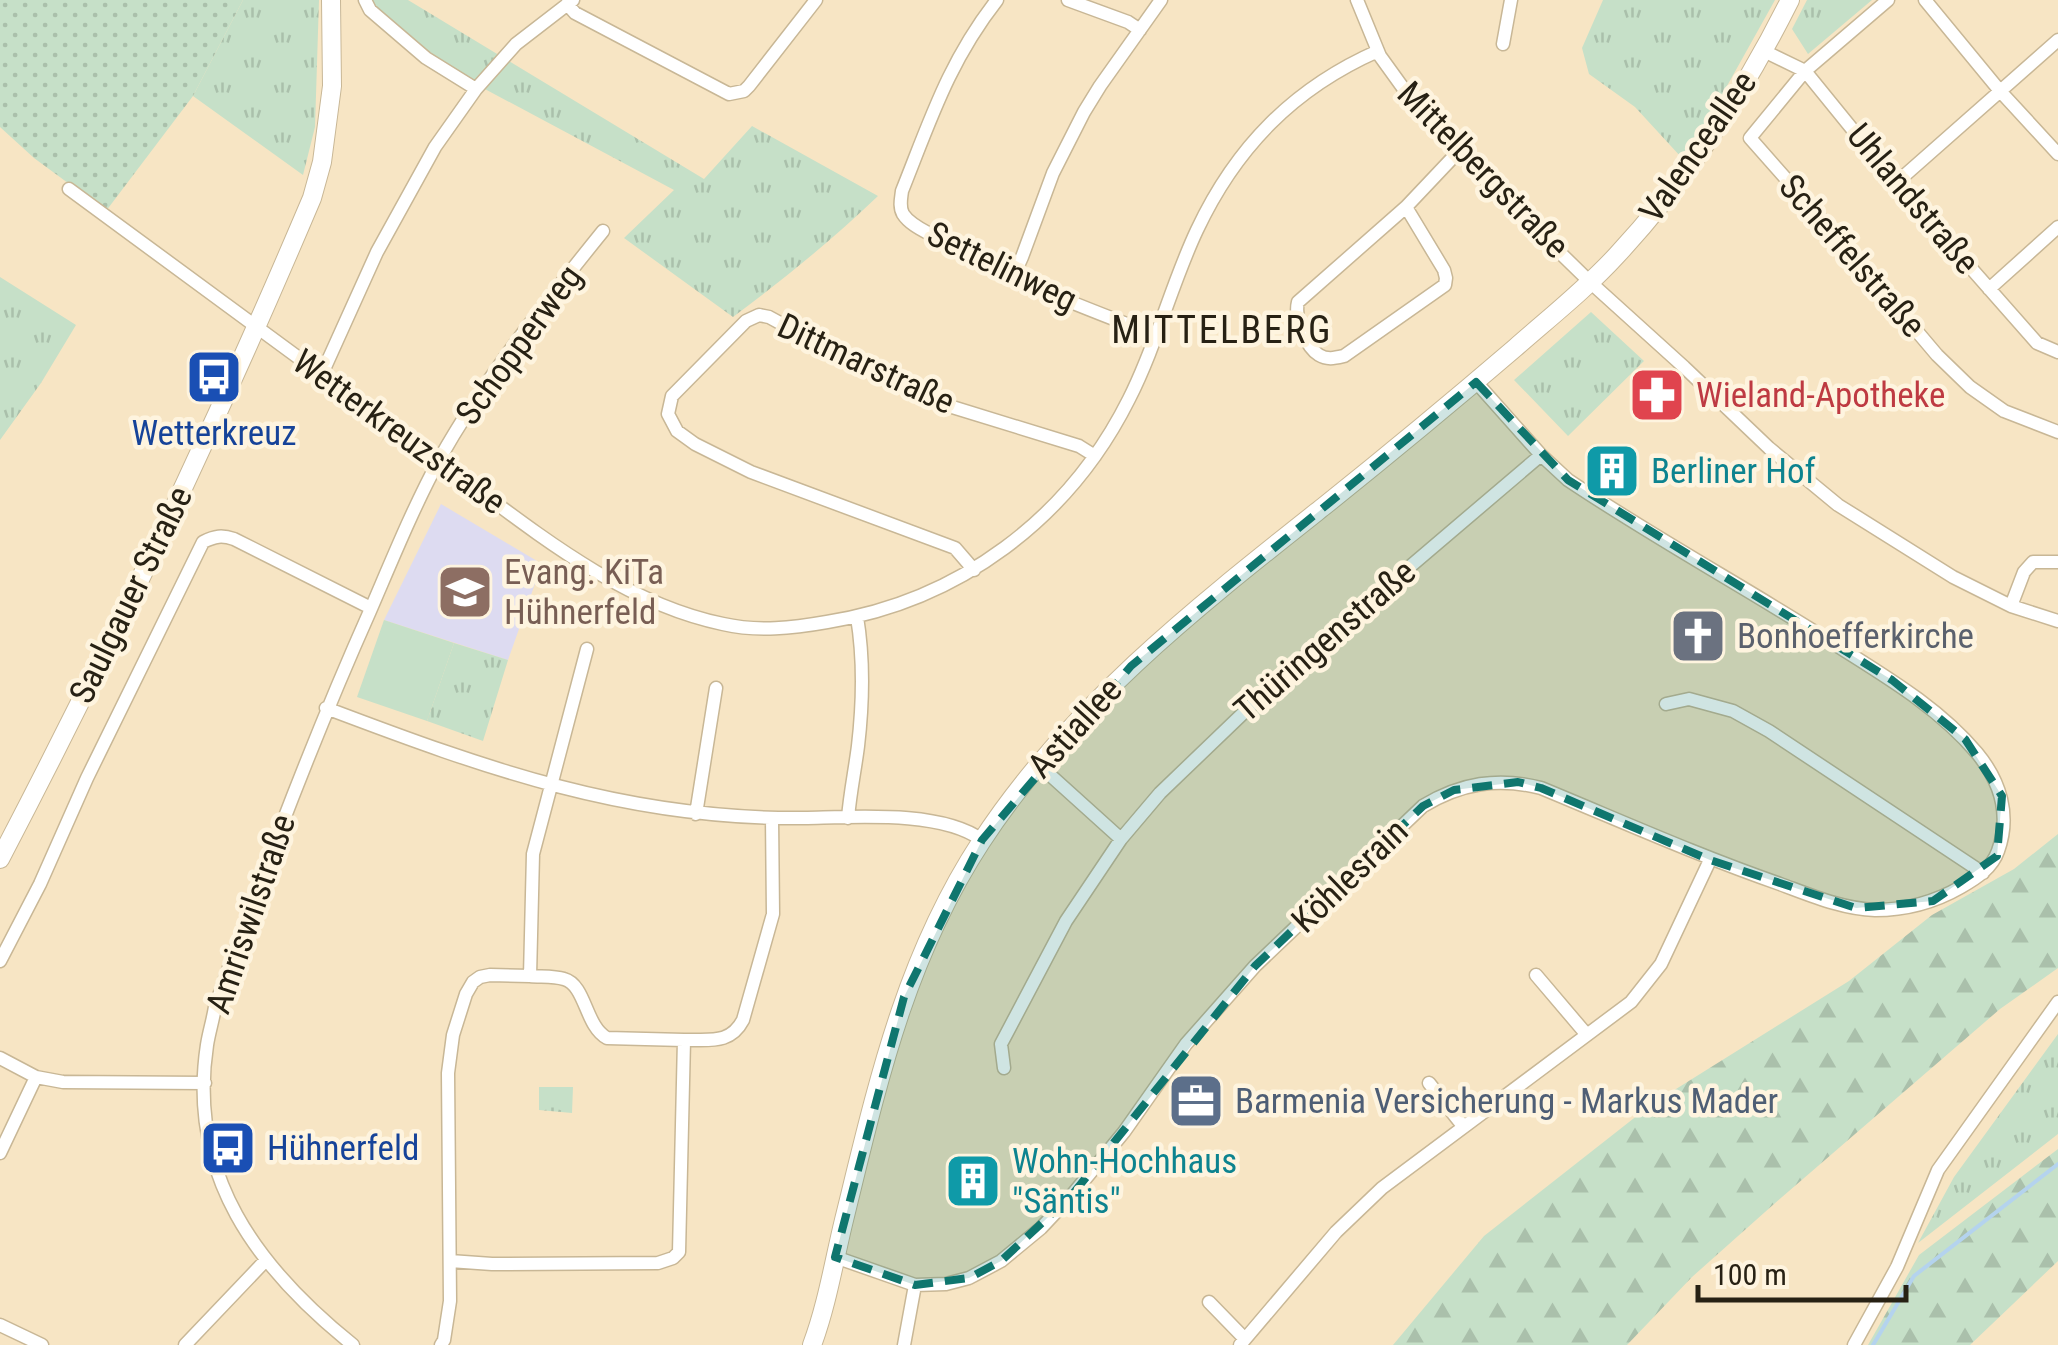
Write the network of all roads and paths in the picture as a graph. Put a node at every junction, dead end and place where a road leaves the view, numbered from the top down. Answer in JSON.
{"nodes":[{"id":1,"x":331,"y":0,"type":"edge"},
{"id":2,"x":365,"y":0,"type":"edge"},
{"id":3,"x":382,"y":0,"type":"edge"},
{"id":4,"x":816,"y":0,"type":"edge"},
{"id":5,"x":997,"y":0,"type":"edge"},
{"id":6,"x":1068,"y":0,"type":"edge"},
{"id":7,"x":1161,"y":0,"type":"edge"},
{"id":8,"x":1357,"y":0,"type":"edge"},
{"id":9,"x":1511,"y":0,"type":"edge"},
{"id":10,"x":1790,"y":0,"type":"edge"},
{"id":11,"x":1888,"y":0,"type":"edge"},
{"id":12,"x":1925,"y":0,"type":"edge"},
{"id":13,"x":570,"y":2,"type":"edge"},
{"id":14,"x":377,"y":16,"type":"junction"},
{"id":15,"x":1140,"y":30,"type":"junction"},
{"id":16,"x":2058,"y":40,"type":"edge"},
{"id":17,"x":1502,"y":44,"type":"dead end"},
{"id":18,"x":1378,"y":51,"type":"junction"},
{"id":19,"x":1764,"y":51,"type":"junction"},
{"id":20,"x":1805,"y":71,"type":"junction"},
{"id":21,"x":476,"y":89,"type":"junction"},
{"id":22,"x":2000,"y":91,"type":"junction"},
{"id":23,"x":1458,"y":152,"type":"junction"},
{"id":24,"x":2058,"y":154,"type":"edge"},
{"id":25,"x":1896,"y":182,"type":"junction"},
{"id":26,"x":69,"y":189,"type":"dead end"},
{"id":27,"x":1406,"y":207,"type":"junction"},
{"id":28,"x":2058,"y":227,"type":"edge"},
{"id":29,"x":603,"y":231,"type":"dead end"},
{"id":30,"x":1013,"y":277,"type":"junction"},
{"id":31,"x":1590,"y":282,"type":"junction"},
{"id":32,"x":1989,"y":290,"type":"junction"},
{"id":33,"x":256,"y":327,"type":"junction"},
{"id":34,"x":1158,"y":336,"type":"junction"},
{"id":35,"x":2058,"y":352,"type":"edge"},
{"id":36,"x":321,"y":376,"type":"junction"},
{"id":37,"x":1476,"y":382,"type":"junction"},
{"id":38,"x":2058,"y":432,"type":"edge"},
{"id":39,"x":1540,"y":455,"type":"junction"},
{"id":40,"x":1095,"y":456,"type":"junction"},
{"id":41,"x":439,"y":461,"type":"junction"},
{"id":42,"x":2058,"y":562,"type":"edge"},
{"id":43,"x":974,"y":570,"type":"junction"},
{"id":44,"x":2011,"y":606,"type":"junction"},
{"id":45,"x":371,"y":608,"type":"junction"},
{"id":46,"x":857,"y":617,"type":"junction"},
{"id":47,"x":2058,"y":620,"type":"edge"},
{"id":48,"x":587,"y":649,"type":"dead end"},
{"id":49,"x":716,"y":688,"type":"dead end"},
{"id":50,"x":1666,"y":704,"type":"dead end"},
{"id":51,"x":326,"y":708,"type":"junction"},
{"id":52,"x":1039,"y":765,"type":"junction"},
{"id":53,"x":550,"y":786,"type":"junction"},
{"id":54,"x":696,"y":814,"type":"junction"},
{"id":55,"x":772,"y":818,"type":"junction"},
{"id":56,"x":848,"y":818,"type":"junction"},
{"id":57,"x":1122,"y":839,"type":"junction"},
{"id":58,"x":982,"y":840,"type":"junction"},
{"id":59,"x":0,"y":859,"type":"edge"},
{"id":60,"x":1710,"y":860,"type":"junction"},
{"id":61,"x":1983,"y":873,"type":"junction"},
{"id":62,"x":0,"y":961,"type":"edge"},
{"id":63,"x":1536,"y":975,"type":"dead end"},
{"id":64,"x":530,"y":976,"type":"junction"},
{"id":65,"x":2058,"y":1002,"type":"edge"},
{"id":66,"x":1587,"y":1035,"type":"junction"},
{"id":67,"x":684,"y":1040,"type":"junction"},
{"id":68,"x":0,"y":1058,"type":"edge"},
{"id":69,"x":1004,"y":1068,"type":"dead end"},
{"id":70,"x":36,"y":1077,"type":"junction"},
{"id":71,"x":204,"y":1084,"type":"junction"},
{"id":72,"x":1428,"y":1084,"type":"dead end"},
{"id":73,"x":1463,"y":1126,"type":"junction"},
{"id":74,"x":0,"y":1153,"type":"edge"},
{"id":75,"x":835,"y":1257,"type":"junction"},
{"id":76,"x":266,"y":1261,"type":"junction"},
{"id":77,"x":450,"y":1261,"type":"junction"},
{"id":78,"x":915,"y":1285,"type":"junction"},
{"id":79,"x":1209,"y":1302,"type":"dead end"},
{"id":80,"x":0,"y":1326,"type":"edge"},
{"id":81,"x":1243,"y":1342,"type":"edge"},
{"id":82,"x":42,"y":1345,"type":"edge"},
{"id":83,"x":185,"y":1345,"type":"edge"},
{"id":84,"x":353,"y":1345,"type":"edge"},
{"id":85,"x":440,"y":1345,"type":"edge"},
{"id":86,"x":812,"y":1345,"type":"edge"},
{"id":87,"x":904,"y":1345,"type":"edge"},
{"id":88,"x":1854,"y":1345,"type":"edge"}],
"edges":[{"from":1,"to":33,"type":"street","name":"Saulgauer Straße"},
{"from":2,"to":14,"type":"street"},
{"from":3,"to":14,"type":"street"},
{"from":4,"to":13,"type":"street"},
{"from":5,"to":30,"type":"street","name":"Settelinweg"},
{"from":6,"to":15,"type":"street"},
{"from":7,"to":15,"type":"street"},
{"from":8,"to":18,"type":"street","name":"Mittelbergstraße"},
{"from":9,"to":17,"type":"street"},
{"from":10,"to":19,"type":"street","name":"Valenceallee"},
{"from":11,"to":20,"type":"street"},
{"from":12,"to":22,"type":"street"},
{"from":13,"to":21,"type":"street"},
{"from":14,"to":21,"type":"street"},
{"from":15,"to":30,"type":"street"},
{"from":16,"to":22,"type":"street"},
{"from":18,"to":23,"type":"street","name":"Mittelbergstraße"},
{"from":18,"to":34,"type":"street","name":"Wetterkreuzstraße"},
{"from":19,"to":20,"type":"street","name":"Uhlandstraße"},
{"from":19,"to":31,"type":"street","name":"Valenceallee"},
{"from":20,"to":25,"type":"street","name":"Uhlandstraße"},
{"from":20,"to":38,"type":"street","name":"Scheffelstraße"},
{"from":21,"to":36,"type":"street"},
{"from":22,"to":24,"type":"street"},
{"from":22,"to":25,"type":"street"},
{"from":23,"to":27,"type":"street"},
{"from":23,"to":31,"type":"street","name":"Mittelbergstraße"},
{"from":25,"to":32,"type":"street","name":"Uhlandstraße"},
{"from":26,"to":33,"type":"street"},
{"from":27,"to":27,"type":"street"},
{"from":28,"to":32,"type":"street"},
{"from":29,"to":41,"type":"street","name":"Schopperweg"},
{"from":30,"to":34,"type":"street","name":"Settelinweg"},
{"from":31,"to":37,"type":"street","name":"Astiallee"},
{"from":31,"to":44,"type":"street","name":"Mittelbergstraße"},
{"from":32,"to":35,"type":"street","name":"Uhlandstraße"},
{"from":33,"to":36,"type":"street","name":"Wetterkreuzstraße"},
{"from":33,"to":59,"type":"street","name":"Saulgauer Straße"},
{"from":34,"to":40,"type":"street","name":"Wetterkreuzstraße"},
{"from":36,"to":41,"type":"street","name":"Wetterkreuzstraße"},
{"from":37,"to":39,"type":"street"},
{"from":37,"to":52,"type":"street","name":"Astiallee"},
{"from":39,"to":57,"type":"street","name":"Thüringenstraße"},
{"from":39,"to":61,"type":"street"},
{"from":40,"to":43,"type":"street","name":"Wetterkreuzstraße"},
{"from":40,"to":43,"type":"street","name":"Dittmarstraße"},
{"from":41,"to":45,"type":"street","name":"Amriswilstraße"},
{"from":41,"to":46,"type":"street","name":"Wetterkreuzstraße"},
{"from":42,"to":44,"type":"street"},
{"from":43,"to":46,"type":"street","name":"Wetterkreuzstraße"},
{"from":44,"to":47,"type":"street","name":"Mittelbergstraße"},
{"from":45,"to":51,"type":"street","name":"Amriswilstraße"},
{"from":45,"to":62,"type":"street"},
{"from":46,"to":56,"type":"street"},
{"from":48,"to":53,"type":"street"},
{"from":49,"to":54,"type":"street"},
{"from":50,"to":61,"type":"street"},
{"from":51,"to":53,"type":"street"},
{"from":51,"to":71,"type":"street","name":"Amriswilstraße"},
{"from":52,"to":57,"type":"street"},
{"from":52,"to":58,"type":"street","name":"Astiallee"},
{"from":53,"to":54,"type":"street"},
{"from":53,"to":64,"type":"street"},
{"from":54,"to":55,"type":"street"},
{"from":55,"to":56,"type":"street"},
{"from":55,"to":67,"type":"street"},
{"from":56,"to":58,"type":"street"},
{"from":57,"to":69,"type":"street","name":"Thüringenstraße"},
{"from":58,"to":75,"type":"street","name":"Astiallee"},
{"from":60,"to":61,"type":"street","name":"Köhlesrain"},
{"from":60,"to":66,"type":"street"},
{"from":60,"to":78,"type":"street","name":"Köhlesrain"},
{"from":63,"to":66,"type":"street"},
{"from":64,"to":67,"type":"street"},
{"from":64,"to":77,"type":"street"},
{"from":65,"to":88,"type":"street"},
{"from":66,"to":73,"type":"street"},
{"from":67,"to":77,"type":"street"},
{"from":68,"to":70,"type":"street"},
{"from":70,"to":71,"type":"street"},
{"from":70,"to":74,"type":"street"},
{"from":71,"to":76,"type":"street","name":"Amriswilstraße"},
{"from":72,"to":73,"type":"street"},
{"from":73,"to":81,"type":"street"},
{"from":75,"to":78,"type":"street","name":"Köhlesrain"},
{"from":75,"to":86,"type":"street","name":"Astiallee"},
{"from":76,"to":83,"type":"street"},
{"from":76,"to":84,"type":"street","name":"Amriswilstraße"},
{"from":77,"to":85,"type":"street"},
{"from":78,"to":87,"type":"street"},
{"from":79,"to":81,"type":"street"},
{"from":80,"to":82,"type":"street"}]}
